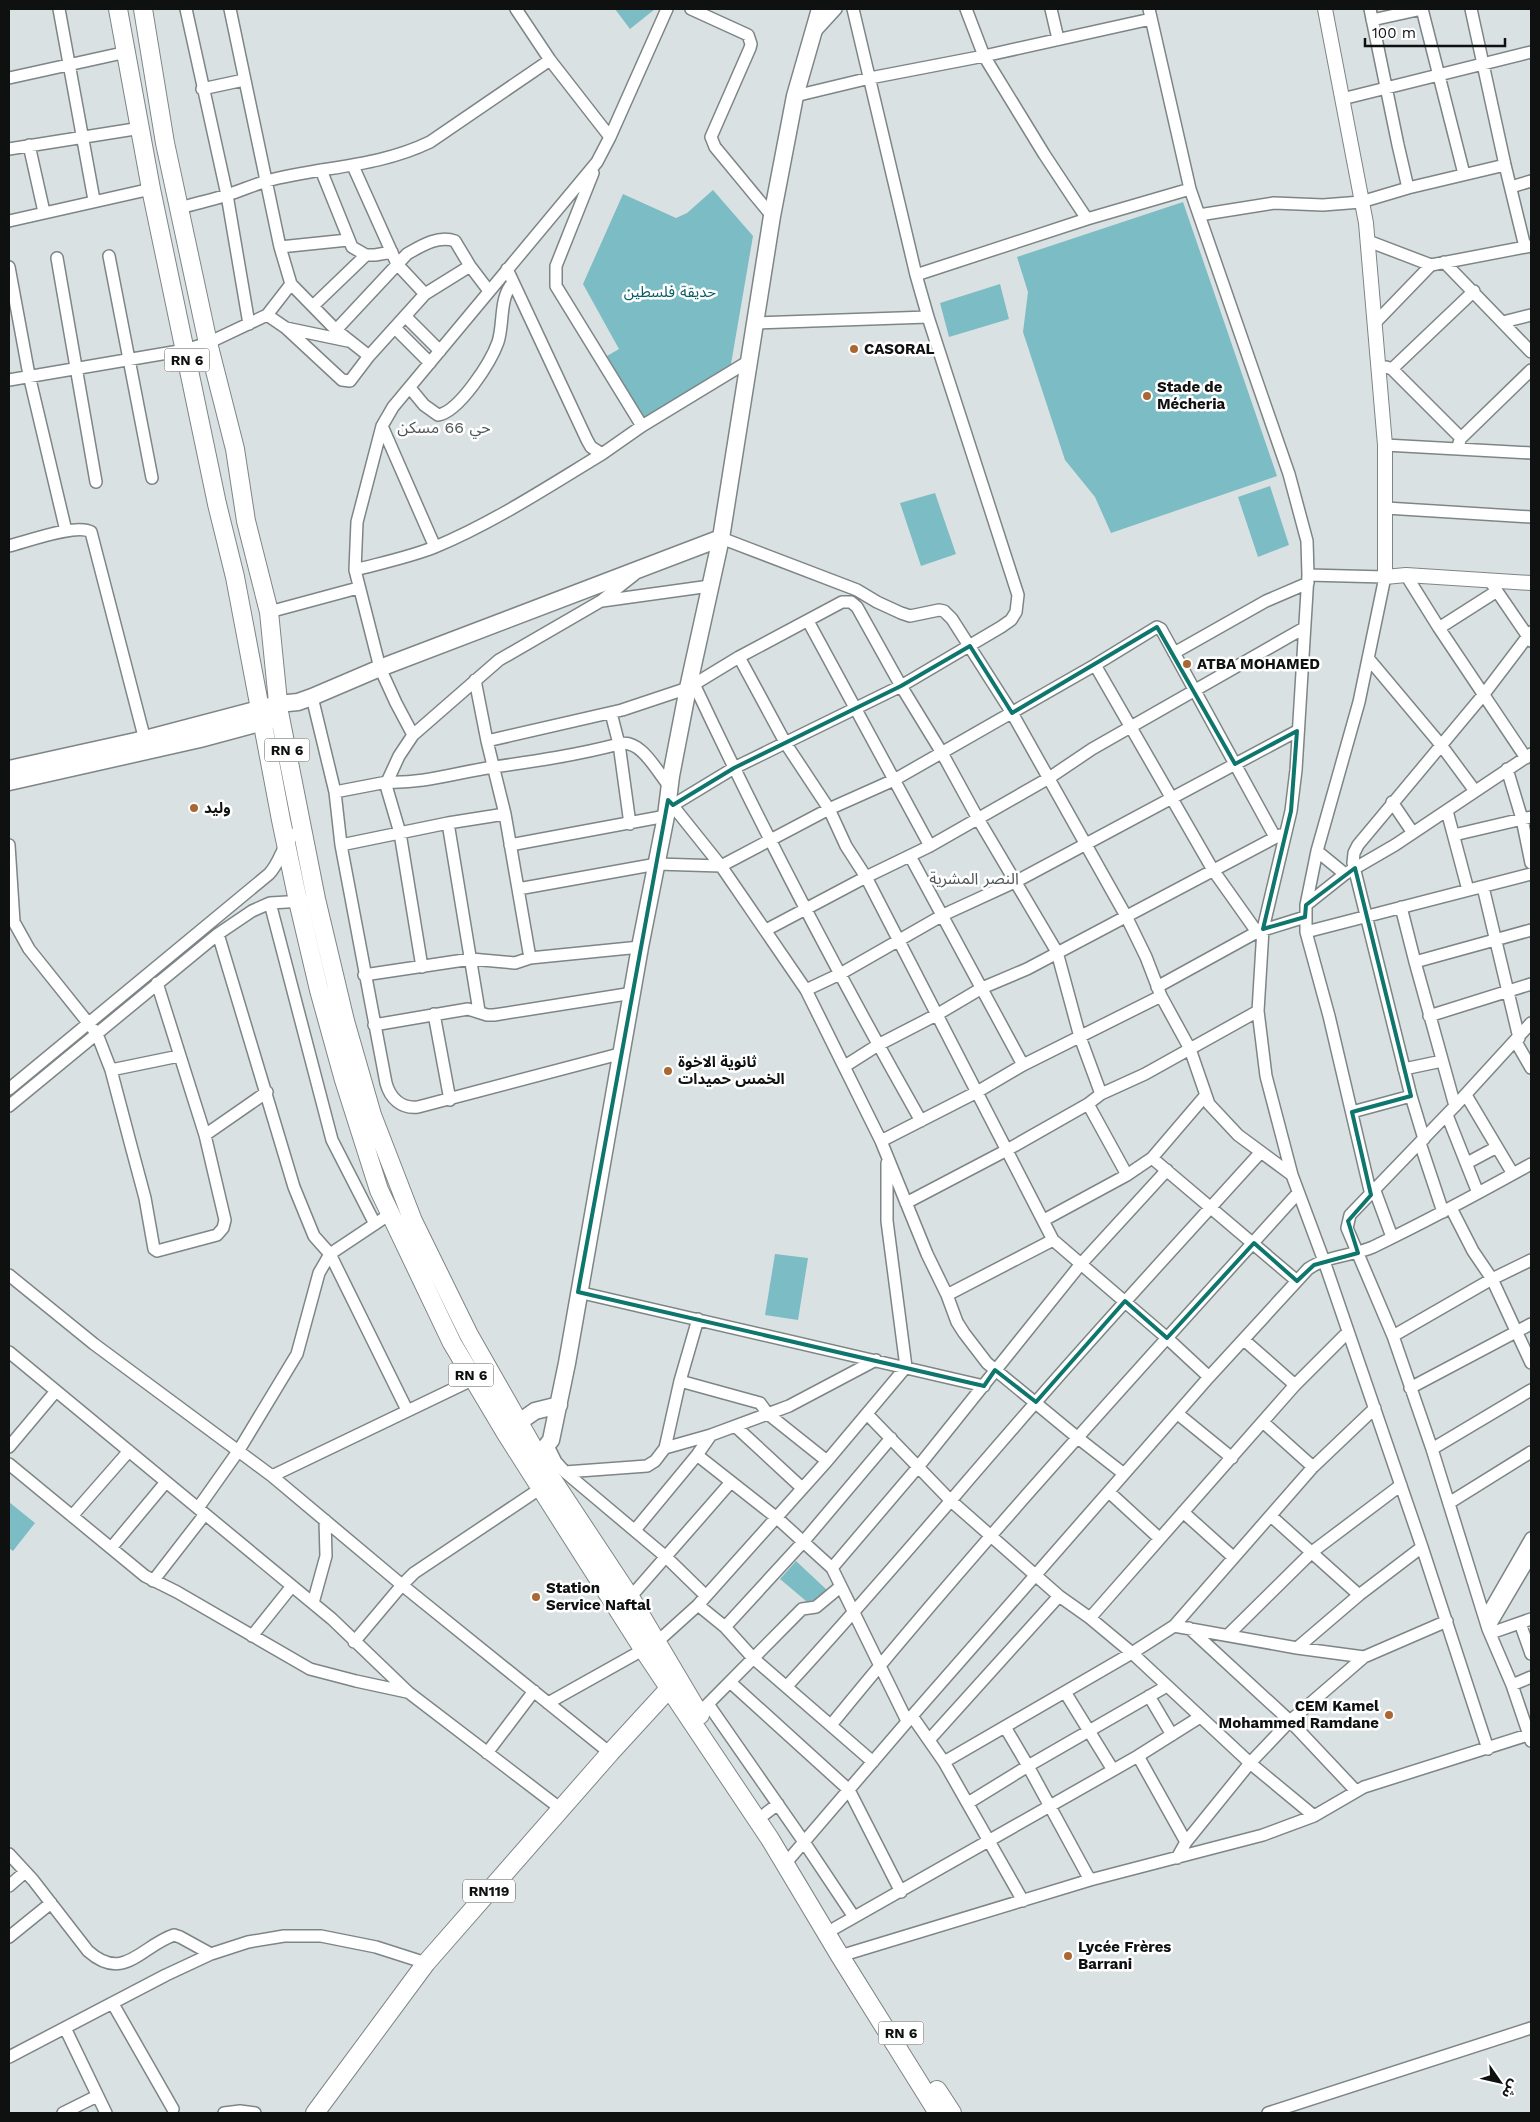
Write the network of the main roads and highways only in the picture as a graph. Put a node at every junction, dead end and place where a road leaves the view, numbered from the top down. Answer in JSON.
{"nodes":[{"id":1,"x":118,"y":9,"type":"edge"},
{"id":2,"x":143,"y":9,"type":"edge"},
{"id":3,"x":820,"y":9,"type":"edge"},
{"id":4,"x":721,"y":538,"type":"junction"},
{"id":5,"x":260,"y":572,"type":"junction"},
{"id":6,"x":235,"y":578,"type":"junction"},
{"id":7,"x":279,"y":710,"type":"junction"},
{"id":8,"x":261,"y":716,"type":"junction"},
{"id":9,"x":146,"y":745,"type":"junction"},
{"id":10,"x":9,"y":769,"type":"edge"},
{"id":11,"x":9,"y":782,"type":"edge"},
{"id":12,"x":559,"y":1405,"type":"junction"},
{"id":13,"x":519,"y":1421,"type":"junction"},
{"id":14,"x":505,"y":1432,"type":"junction"},
{"id":15,"x":538,"y":1456,"type":"junction"},
{"id":16,"x":624,"y":1604,"type":"junction"},
{"id":17,"x":673,"y":1684,"type":"junction"},
{"id":18,"x":788,"y":1860,"type":"junction"},
{"id":19,"x":845,"y":1955,"type":"junction"},
{"id":20,"x":314,"y":2113,"type":"edge"},
{"id":21,"x":938,"y":2113,"type":"edge"},
{"id":22,"x":952,"y":2113,"type":"edge"}],
"edges":[{"from":1,"to":6,"type":"main road","number":"RN 6"},
{"from":2,"to":5,"type":"main road","number":"RN 6"},
{"from":3,"to":4,"type":"main road"},
{"from":4,"to":7,"type":"main road"},
{"from":4,"to":12,"type":"main road"},
{"from":5,"to":6,"type":"main road"},
{"from":5,"to":7,"type":"main road","number":"RN 6"},
{"from":6,"to":8,"type":"main road","number":"RN 6"},
{"from":7,"to":8,"type":"main road"},
{"from":7,"to":13,"type":"main road","number":"RN 6"},
{"from":8,"to":9,"type":"main road"},
{"from":8,"to":14,"type":"main road","number":"RN 6"},
{"from":9,"to":10,"type":"main road"},
{"from":9,"to":11,"type":"main road"},
{"from":12,"to":13,"type":"main road"},
{"from":12,"to":15,"type":"main road"},
{"from":13,"to":14,"type":"main road"},
{"from":13,"to":15,"type":"main road","number":"RN 6"},
{"from":14,"to":15,"type":"main road","number":"RN 6"},
{"from":15,"to":16,"type":"main road","number":"RN 6"},
{"from":15,"to":16,"type":"main road","number":"RN 6"},
{"from":16,"to":17,"type":"main road","number":"RN 6"},
{"from":17,"to":18,"type":"main road","number":"RN 6"},
{"from":17,"to":18,"type":"main road","number":"RN 6"},
{"from":17,"to":20,"type":"main road","number":"RN119"},
{"from":18,"to":19,"type":"main road","number":"RN 6"},
{"from":18,"to":19,"type":"main road","number":"RN 6"},
{"from":19,"to":21,"type":"main road","number":"RN 6"},
{"from":19,"to":22,"type":"main road","number":"RN 6"}]}
